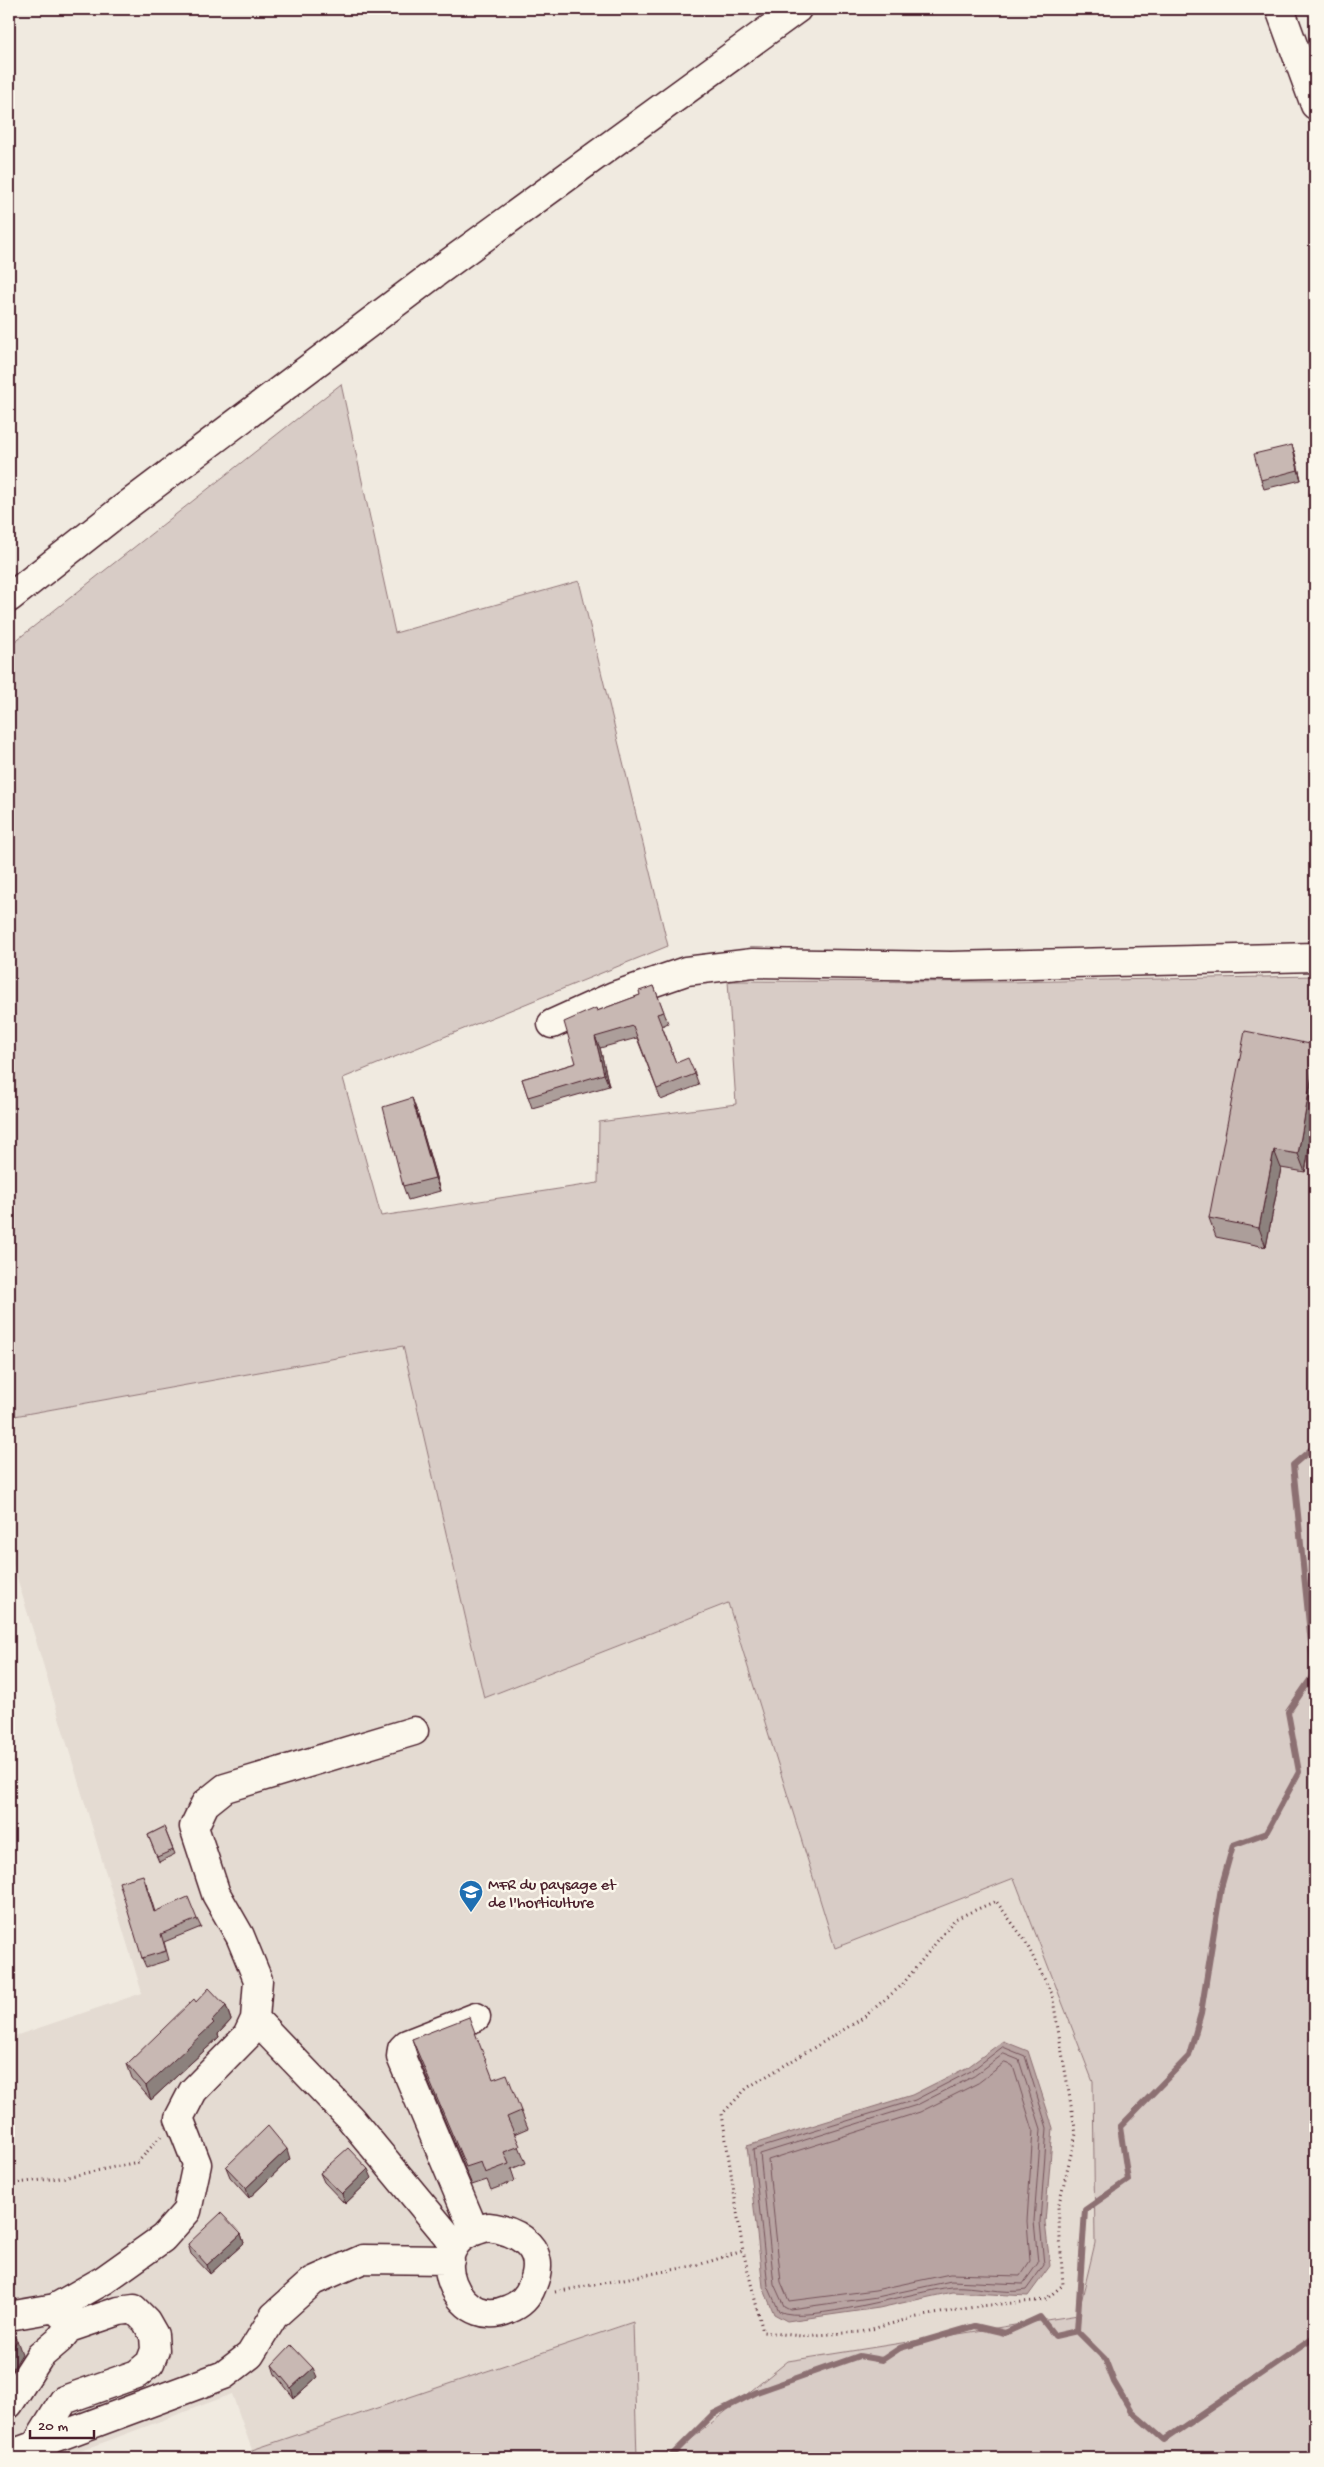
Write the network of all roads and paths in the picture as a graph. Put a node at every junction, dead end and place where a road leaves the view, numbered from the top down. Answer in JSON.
{"nodes":[{"id":1,"x":797,"y":9,"type":"edge"},
{"id":2,"x":1280,"y":9,"type":"edge"},
{"id":3,"x":1315,"y":104,"type":"edge"},
{"id":4,"x":9,"y":598,"type":"edge"},
{"id":5,"x":1315,"y":957,"type":"edge"},
{"id":6,"x":552,"y":1024,"type":"dead end"},
{"id":7,"x":414,"y":1731,"type":"dead end"},
{"id":8,"x":476,"y":2017,"type":"dead end"},
{"id":9,"x":255,"y":2019,"type":"junction"},
{"id":10,"x":179,"y":2118,"type":"junction"},
{"id":11,"x":9,"y":2184,"type":"edge"},
{"id":12,"x":459,"y":2245,"type":"junction"},
{"id":13,"x":743,"y":2251,"type":"junction"},
{"id":14,"x":528,"y":2297,"type":"junction"},
{"id":15,"x":9,"y":2316,"type":"edge"},
{"id":16,"x":62,"y":2318,"type":"junction"},
{"id":17,"x":9,"y":2404,"type":"edge"},
{"id":18,"x":36,"y":2445,"type":"junction"},
{"id":19,"x":9,"y":2456,"type":"edge"}],
"edges":[{"from":1,"to":4,"type":"main road"},
{"from":2,"to":3,"type":"main road"},
{"from":5,"to":6,"type":"main road"},
{"from":7,"to":9,"type":"main road"},
{"from":8,"to":12,"type":"main road"},
{"from":9,"to":10,"type":"main road"},
{"from":9,"to":12,"type":"main road"},
{"from":10,"to":11,"type":"path"},
{"from":10,"to":16,"type":"main road"},
{"from":12,"to":14,"type":"main road"},
{"from":12,"to":14,"type":"main road"},
{"from":12,"to":18,"type":"main road"},
{"from":13,"to":13,"type":"path"},
{"from":13,"to":14,"type":"path"},
{"from":15,"to":16,"type":"main road"},
{"from":16,"to":17,"type":"main road"},
{"from":16,"to":18,"type":"main road"},
{"from":18,"to":19,"type":"main road"}]}
